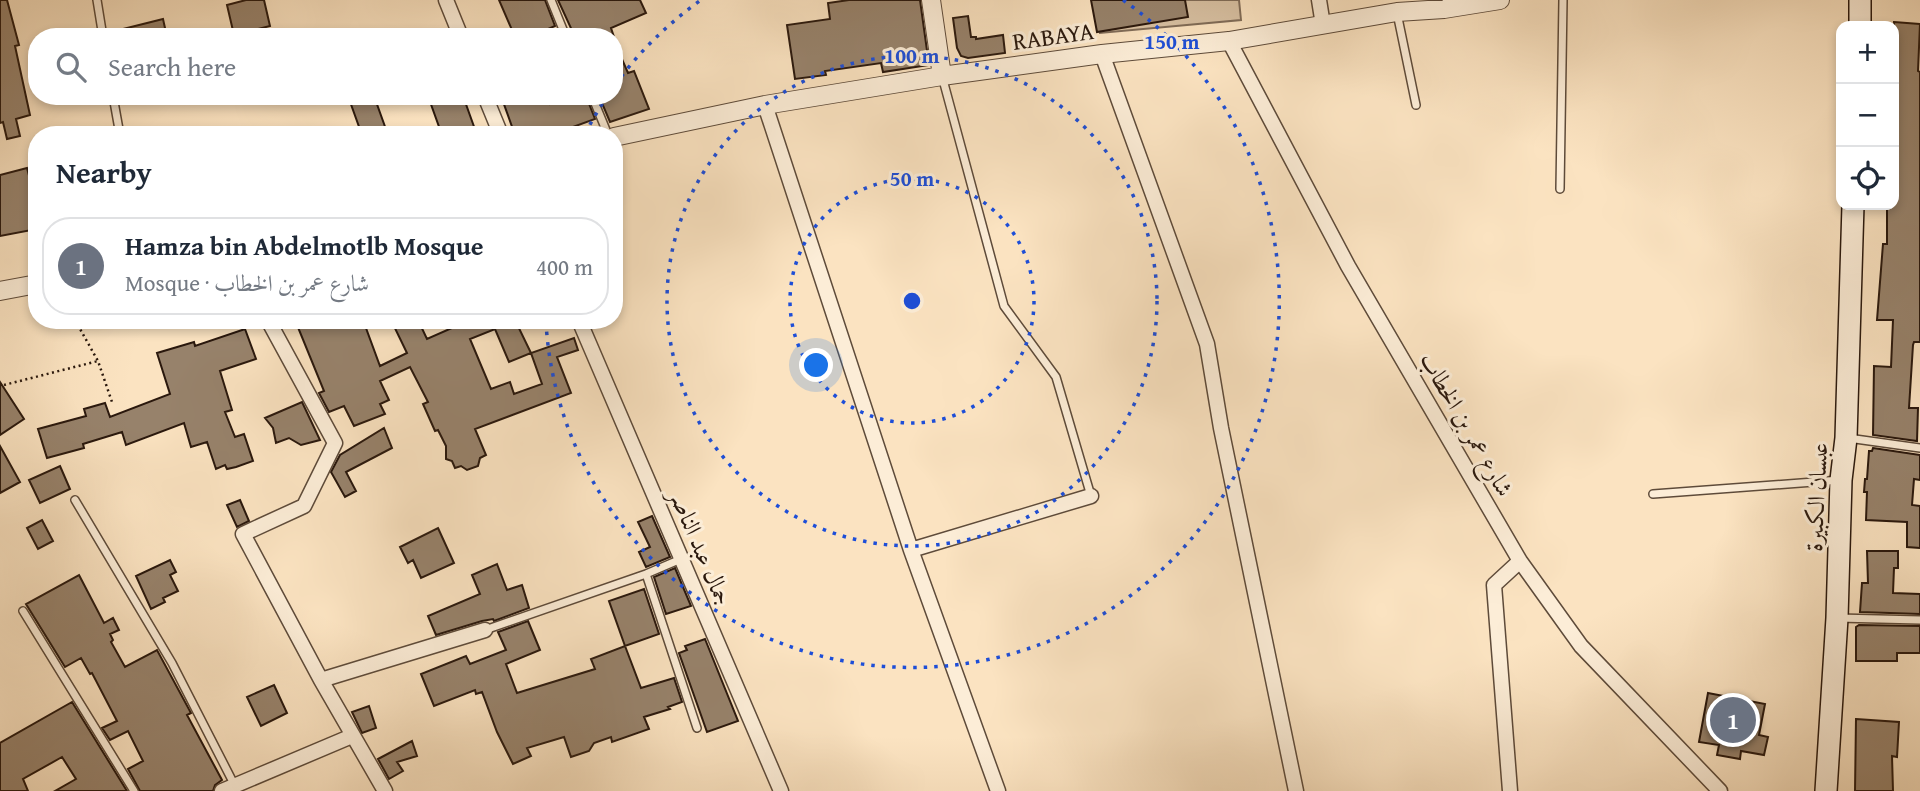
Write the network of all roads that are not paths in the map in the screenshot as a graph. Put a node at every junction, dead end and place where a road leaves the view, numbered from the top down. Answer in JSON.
{"nodes":[{"id":1,"x":97,"y":0,"type":"edge"},
{"id":2,"x":446,"y":0,"type":"edge"},
{"id":3,"x":551,"y":0,"type":"edge"},
{"id":4,"x":932,"y":0,"type":"edge"},
{"id":5,"x":1319,"y":0,"type":"edge"},
{"id":6,"x":1500,"y":0,"type":"edge"},
{"id":7,"x":1563,"y":0,"type":"edge"},
{"id":8,"x":1860,"y":0,"type":"edge"},
{"id":9,"x":1397,"y":12,"type":"junction"},
{"id":10,"x":1860,"y":21,"type":"edge"},
{"id":11,"x":1323,"y":25,"type":"junction"},
{"id":12,"x":102,"y":28,"type":"edge"},
{"id":13,"x":457,"y":28,"type":"edge"},
{"id":14,"x":562,"y":28,"type":"edge"},
{"id":15,"x":1229,"y":41,"type":"junction"},
{"id":16,"x":1102,"y":54,"type":"junction"},
{"id":17,"x":942,"y":76,"type":"junction"},
{"id":18,"x":115,"y":105,"type":"edge"},
{"id":19,"x":489,"y":105,"type":"edge"},
{"id":20,"x":596,"y":105,"type":"edge"},
{"id":21,"x":1416,"y":105,"type":"dead end"},
{"id":22,"x":765,"y":106,"type":"junction"},
{"id":23,"x":118,"y":126,"type":"edge"},
{"id":24,"x":497,"y":126,"type":"edge"},
{"id":25,"x":604,"y":126,"type":"edge"},
{"id":26,"x":623,"y":135,"type":"edge"},
{"id":27,"x":1560,"y":189,"type":"dead end"},
{"id":28,"x":1853,"y":210,"type":"edge"},
{"id":29,"x":28,"y":286,"type":"edge"},
{"id":30,"x":0,"y":291,"type":"edge"},
{"id":31,"x":273,"y":329,"type":"edge"},
{"id":32,"x":583,"y":329,"type":"edge"},
{"id":33,"x":1846,"y":438,"type":"junction"},
{"id":34,"x":1920,"y":447,"type":"edge"},
{"id":35,"x":1841,"y":480,"type":"junction"},
{"id":36,"x":1653,"y":494,"type":"dead end"},
{"id":37,"x":1091,"y":496,"type":"joint"},
{"id":38,"x":75,"y":500,"type":"dead end"},
{"id":39,"x":911,"y":550,"type":"junction"},
{"id":40,"x":681,"y":559,"type":"junction"},
{"id":41,"x":1520,"y":561,"type":"junction"},
{"id":42,"x":646,"y":574,"type":"junction"},
{"id":43,"x":23,"y":611,"type":"dead end"},
{"id":44,"x":1837,"y":618,"type":"junction"},
{"id":45,"x":1920,"y":620,"type":"edge"},
{"id":46,"x":485,"y":630,"type":"joint"},
{"id":47,"x":321,"y":680,"type":"junction"},
{"id":48,"x":697,"y":728,"type":"dead end"},
{"id":49,"x":352,"y":736,"type":"junction"},
{"id":50,"x":228,"y":788,"type":"edge"},
{"id":51,"x":134,"y":791,"type":"edge"},
{"id":52,"x":385,"y":791,"type":"edge"},
{"id":53,"x":782,"y":791,"type":"edge"},
{"id":54,"x":998,"y":791,"type":"edge"},
{"id":55,"x":1296,"y":791,"type":"edge"},
{"id":56,"x":1510,"y":791,"type":"edge"},
{"id":57,"x":1720,"y":791,"type":"edge"},
{"id":58,"x":1826,"y":791,"type":"edge"}],
"edges":[{"from":1,"to":12,"type":"lane"},
{"from":2,"to":13,"type":"street"},
{"from":3,"to":14,"type":"lane"},
{"from":4,"to":17,"type":"street"},
{"from":5,"to":11,"type":"street"},
{"from":6,"to":9,"type":"street","name":"RABAYA"},
{"from":7,"to":27,"type":"lane"},
{"from":8,"to":10,"type":"main road"},
{"from":9,"to":11,"type":"street","name":"RABAYA"},
{"from":9,"to":21,"type":"lane"},
{"from":11,"to":15,"type":"street","name":"RABAYA"},
{"from":15,"to":16,"type":"street","name":"RABAYA"},
{"from":15,"to":41,"type":"street","name":"شارع عمر بن الخطاب"},
{"from":16,"to":17,"type":"street","name":"RABAYA"},
{"from":16,"to":55,"type":"street"},
{"from":17,"to":22,"type":"street","name":"RABAYA"},
{"from":17,"to":37,"type":"lane"},
{"from":18,"to":23,"type":"lane"},
{"from":19,"to":24,"type":"street"},
{"from":20,"to":25,"type":"lane"},
{"from":22,"to":26,"type":"street","name":"RABAYA"},
{"from":22,"to":39,"type":"street"},
{"from":28,"to":33,"type":"main road","name":"عبسان الكبيرة"},
{"from":29,"to":30,"type":"street"},
{"from":31,"to":47,"type":"street"},
{"from":32,"to":40,"type":"street","name":"جمال عبد الناصر"},
{"from":33,"to":34,"type":"lane"},
{"from":33,"to":35,"type":"main road","name":"عبسان الكبيرة"},
{"from":35,"to":36,"type":"lane"},
{"from":35,"to":44,"type":"main road","name":"عبسان الكبيرة"},
{"from":37,"to":39,"type":"street"},
{"from":38,"to":50,"type":"lane"},
{"from":39,"to":54,"type":"street"},
{"from":40,"to":42,"type":"lane"},
{"from":40,"to":53,"type":"street","name":"جمال عبد الناصر"},
{"from":41,"to":56,"type":"street"},
{"from":41,"to":57,"type":"street","name":"شارع عمر بن الخطاب"},
{"from":42,"to":46,"type":"lane"},
{"from":42,"to":48,"type":"lane"},
{"from":43,"to":51,"type":"lane"},
{"from":44,"to":45,"type":"lane"},
{"from":44,"to":58,"type":"main road","name":"عبسان الكبيرة"},
{"from":46,"to":47,"type":"street"},
{"from":47,"to":49,"type":"street"},
{"from":49,"to":50,"type":"street"},
{"from":49,"to":52,"type":"street"}]}
